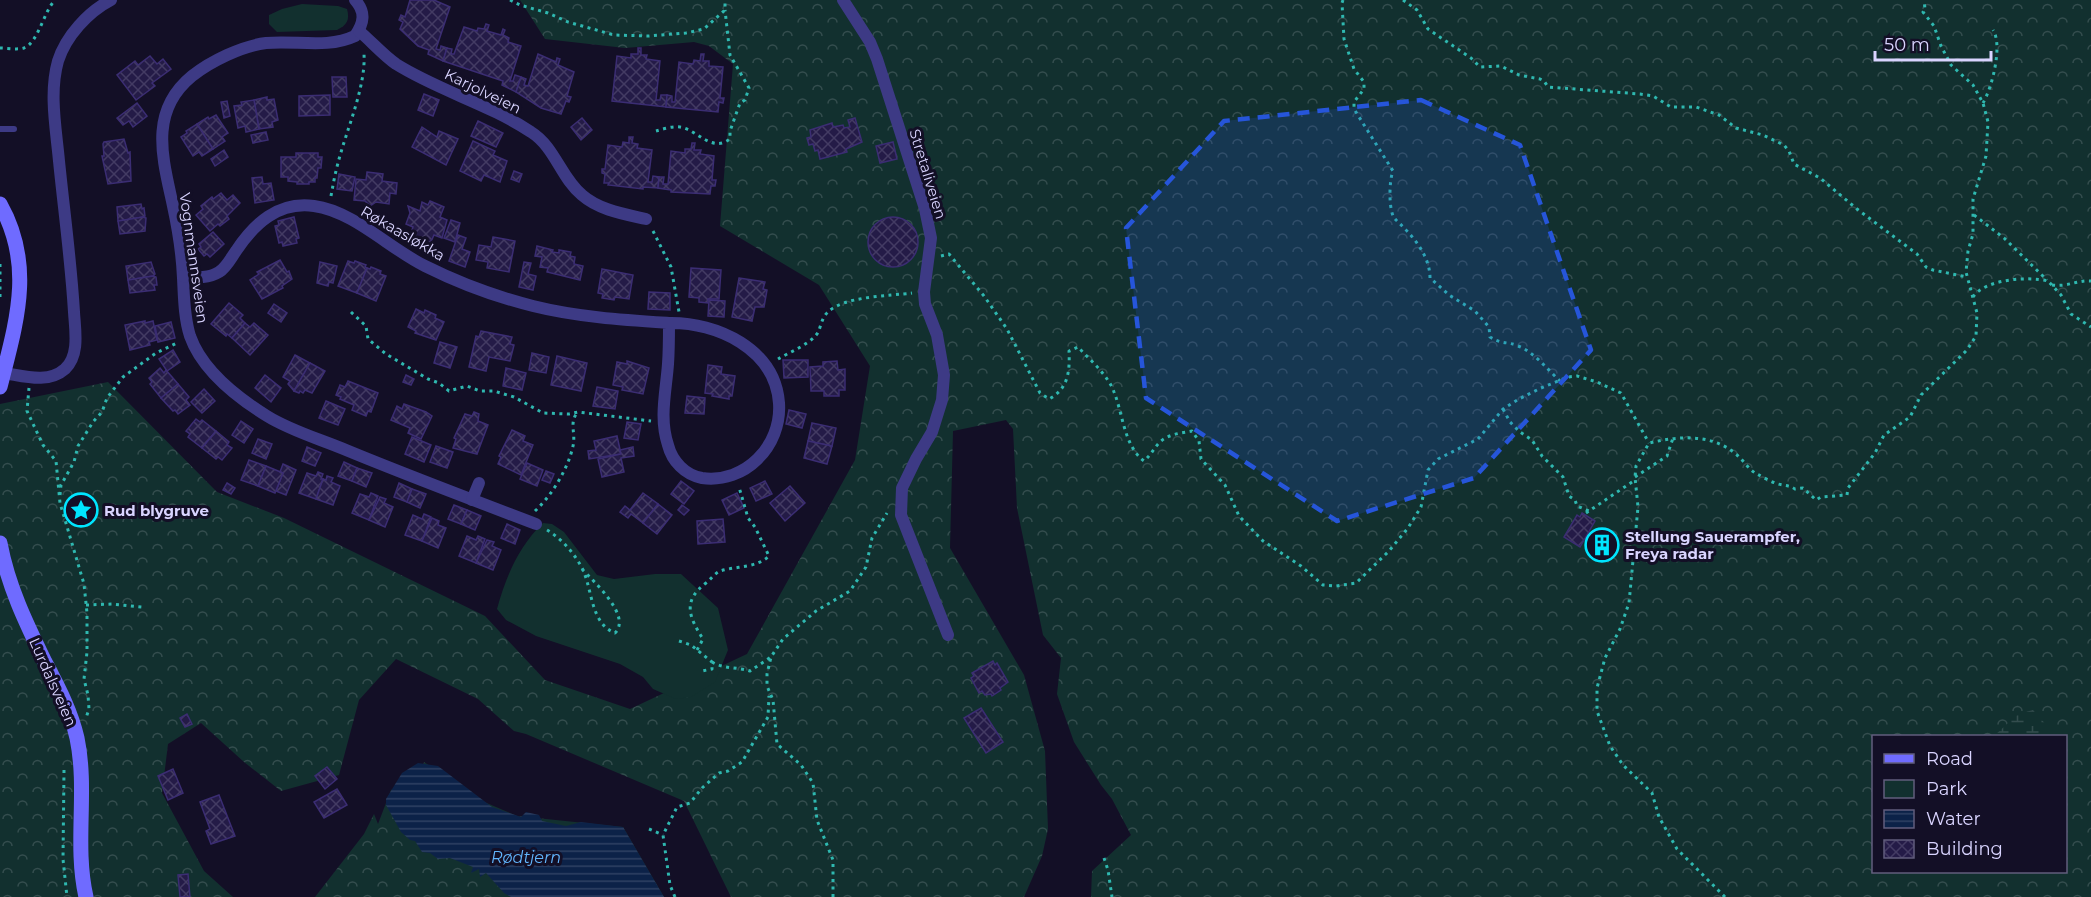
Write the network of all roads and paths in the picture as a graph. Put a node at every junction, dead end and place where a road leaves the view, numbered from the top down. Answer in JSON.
{"nodes":[{"id":1,"x":56,"y":0,"type":"edge"},
{"id":2,"x":354,"y":0,"type":"edge"},
{"id":3,"x":510,"y":0,"type":"edge"},
{"id":4,"x":725,"y":0,"type":"edge"},
{"id":5,"x":843,"y":0,"type":"edge"},
{"id":6,"x":1343,"y":0,"type":"edge"},
{"id":7,"x":1403,"y":0,"type":"edge"},
{"id":8,"x":1924,"y":0,"type":"edge"},
{"id":9,"x":108,"y":1,"type":"edge"},
{"id":10,"x":725,"y":10,"type":"junction"},
{"id":11,"x":1993,"y":30,"type":"dead end"},
{"id":12,"x":357,"y":34,"type":"junction"},
{"id":13,"x":0,"y":48,"type":"edge"},
{"id":14,"x":1983,"y":103,"type":"junction"},
{"id":15,"x":0,"y":129,"type":"edge"},
{"id":16,"x":14,"y":129,"type":"dead end"},
{"id":17,"x":656,"y":131,"type":"dead end"},
{"id":18,"x":0,"y":204,"type":"edge"},
{"id":19,"x":327,"y":209,"type":"junction"},
{"id":20,"x":1974,"y":215,"type":"junction"},
{"id":21,"x":646,"y":219,"type":"joint"},
{"id":22,"x":928,"y":259,"type":"junction"},
{"id":23,"x":0,"y":264,"type":"edge"},
{"id":24,"x":183,"y":276,"type":"junction"},
{"id":25,"x":1967,"y":277,"type":"junction"},
{"id":26,"x":2091,"y":280,"type":"edge"},
{"id":27,"x":2048,"y":281,"type":"junction"},
{"id":28,"x":2052,"y":285,"type":"junction"},
{"id":29,"x":924,"y":292,"type":"junction"},
{"id":30,"x":0,"y":297,"type":"edge"},
{"id":31,"x":1973,"y":297,"type":"junction"},
{"id":32,"x":351,"y":312,"type":"dead end"},
{"id":33,"x":674,"y":323,"type":"junction"},
{"id":34,"x":2091,"y":327,"type":"edge"},
{"id":35,"x":190,"y":336,"type":"junction"},
{"id":36,"x":766,"y":366,"type":"junction"},
{"id":37,"x":2,"y":375,"type":"edge"},
{"id":38,"x":32,"y":378,"type":"junction"},
{"id":39,"x":1560,"y":381,"type":"junction"},
{"id":40,"x":1503,"y":410,"type":"junction"},
{"id":41,"x":578,"y":412,"type":"junction"},
{"id":42,"x":663,"y":423,"type":"junction"},
{"id":43,"x":1673,"y":438,"type":"junction"},
{"id":44,"x":1649,"y":443,"type":"junction"},
{"id":45,"x":736,"y":474,"type":"junction"},
{"id":46,"x":1635,"y":478,"type":"junction"},
{"id":47,"x":479,"y":483,"type":"dead end"},
{"id":48,"x":902,"y":488,"type":"junction"},
{"id":49,"x":59,"y":500,"type":"junction"},
{"id":50,"x":472,"y":500,"type":"junction"},
{"id":51,"x":531,"y":522,"type":"junction"},
{"id":52,"x":0,"y":543,"type":"edge"},
{"id":53,"x":582,"y":569,"type":"junction"},
{"id":54,"x":86,"y":605,"type":"junction"},
{"id":55,"x":142,"y":607,"type":"dead end"},
{"id":56,"x":948,"y":636,"type":"dead end"},
{"id":57,"x":679,"y":641,"type":"dead end"},
{"id":58,"x":697,"y":650,"type":"junction"},
{"id":59,"x":771,"y":657,"type":"junction"},
{"id":60,"x":712,"y":662,"type":"junction"},
{"id":61,"x":702,"y":670,"type":"dead end"},
{"id":62,"x":770,"y":694,"type":"junction"},
{"id":63,"x":73,"y":724,"type":"junction"},
{"id":64,"x":64,"y":768,"type":"dead end"},
{"id":65,"x":650,"y":829,"type":"dead end"},
{"id":66,"x":663,"y":835,"type":"junction"},
{"id":67,"x":1104,"y":858,"type":"dead end"},
{"id":68,"x":67,"y":897,"type":"edge"},
{"id":69,"x":86,"y":897,"type":"edge"},
{"id":70,"x":675,"y":897,"type":"edge"},
{"id":71,"x":833,"y":897,"type":"edge"},
{"id":72,"x":1112,"y":897,"type":"edge"},
{"id":73,"x":1725,"y":897,"type":"edge"}],
"edges":[{"from":1,"to":13,"type":"path"},
{"from":2,"to":12,"type":"street"},
{"from":3,"to":10,"type":"path"},
{"from":4,"to":10,"type":"path"},
{"from":5,"to":22,"type":"street","name":"Stretaliveien"},
{"from":6,"to":39,"type":"path"},
{"from":7,"to":25,"type":"path"},
{"from":8,"to":14,"type":"path"},
{"from":9,"to":38,"type":"street"},
{"from":10,"to":17,"type":"path"},
{"from":11,"to":14,"type":"path"},
{"from":12,"to":19,"type":"path"},
{"from":12,"to":21,"type":"street","name":"Karjolveien"},
{"from":12,"to":24,"type":"street","name":"Vognmannsveien"},
{"from":14,"to":20,"type":"path"},
{"from":15,"to":16,"type":"lane"},
{"from":18,"to":37,"type":"main road"},
{"from":19,"to":24,"type":"street","name":"Røkaasløkka"},
{"from":19,"to":33,"type":"street","name":"Røkaasløkka"},
{"from":20,"to":25,"type":"path"},
{"from":20,"to":27,"type":"path"},
{"from":21,"to":33,"type":"path"},
{"from":22,"to":29,"type":"street","name":"Stretaliveien"},
{"from":22,"to":40,"type":"path"},
{"from":23,"to":30,"type":"path"},
{"from":24,"to":35,"type":"street","name":"Vognmannsveien"},
{"from":25,"to":31,"type":"path"},
{"from":26,"to":28,"type":"path"},
{"from":27,"to":28,"type":"path"},
{"from":27,"to":31,"type":"path"},
{"from":28,"to":34,"type":"path"},
{"from":29,"to":36,"type":"path"},
{"from":29,"to":48,"type":"street","name":"Stretaliveien"},
{"from":31,"to":43,"type":"path"},
{"from":32,"to":41,"type":"path"},
{"from":33,"to":36,"type":"street","name":"Røkaasløkka"},
{"from":33,"to":42,"type":"street","name":"Røkaasløkka"},
{"from":35,"to":49,"type":"path"},
{"from":35,"to":50,"type":"street","name":"Vognmannsveien"},
{"from":36,"to":45,"type":"street","name":"Røkaasløkka"},
{"from":37,"to":38,"type":"street"},
{"from":38,"to":49,"type":"path"},
{"from":39,"to":40,"type":"path"},
{"from":39,"to":44,"type":"path"},
{"from":40,"to":46,"type":"path"},
{"from":41,"to":42,"type":"path"},
{"from":41,"to":51,"type":"path"},
{"from":42,"to":45,"type":"street","name":"Røkaasløkka"},
{"from":43,"to":44,"type":"path"},
{"from":43,"to":46,"type":"path"},
{"from":44,"to":46,"type":"path"},
{"from":45,"to":58,"type":"path"},
{"from":46,"to":73,"type":"path"},
{"from":47,"to":50,"type":"street"},
{"from":48,"to":56,"type":"street","name":"Stretaliveien"},
{"from":48,"to":59,"type":"path"},
{"from":49,"to":54,"type":"path"},
{"from":50,"to":51,"type":"street","name":"Vognmannsveien"},
{"from":51,"to":53,"type":"path"},
{"from":52,"to":63,"type":"main road","name":"Lurdalsveien"},
{"from":53,"to":53,"type":"path"},
{"from":54,"to":55,"type":"path"},
{"from":54,"to":63,"type":"path"},
{"from":57,"to":58,"type":"path"},
{"from":58,"to":60,"type":"path"},
{"from":59,"to":60,"type":"path"},
{"from":59,"to":62,"type":"path"},
{"from":60,"to":61,"type":"path"},
{"from":62,"to":66,"type":"path"},
{"from":62,"to":71,"type":"path"},
{"from":63,"to":69,"type":"main road","name":"Lurdalsveien"},
{"from":64,"to":68,"type":"path"},
{"from":65,"to":66,"type":"path"},
{"from":66,"to":70,"type":"path"},
{"from":67,"to":72,"type":"path"}]}
